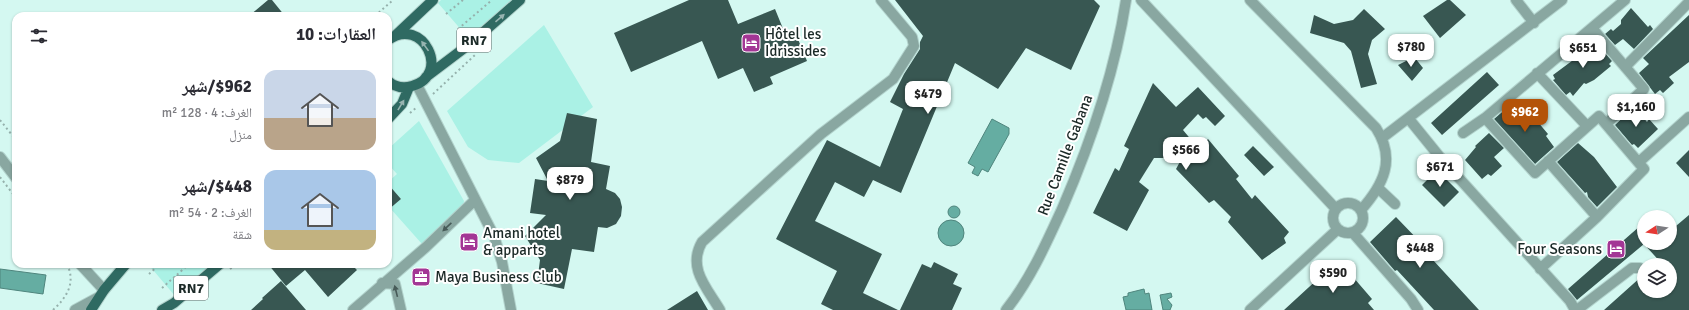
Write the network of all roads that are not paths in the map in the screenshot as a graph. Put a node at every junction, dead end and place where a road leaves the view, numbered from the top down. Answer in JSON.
{"nodes":[{"id":1,"x":433,"y":0,"type":"edge"},
{"id":2,"x":520,"y":0,"type":"edge"},
{"id":3,"x":881,"y":0,"type":"edge"},
{"id":4,"x":1126,"y":0,"type":"edge"},
{"id":5,"x":1141,"y":0,"type":"edge"},
{"id":6,"x":1250,"y":0,"type":"edge"},
{"id":7,"x":1516,"y":0,"type":"edge"},
{"id":8,"x":1562,"y":0,"type":"edge"},
{"id":9,"x":1626,"y":0,"type":"edge"},
{"id":10,"x":1686,"y":2,"type":"edge"},
{"id":11,"x":1534,"y":23,"type":"junction"},
{"id":12,"x":1592,"y":28,"type":"junction"},
{"id":13,"x":392,"y":38,"type":"edge"},
{"id":14,"x":1625,"y":67,"type":"junction"},
{"id":15,"x":1537,"y":73,"type":"junction"},
{"id":16,"x":426,"y":77,"type":"junction"},
{"id":17,"x":392,"y":84,"type":"edge"},
{"id":18,"x":413,"y":86,"type":"junction"},
{"id":19,"x":392,"y":115,"type":"edge"},
{"id":20,"x":1689,"y":117,"type":"edge"},
{"id":21,"x":1485,"y":118,"type":"junction"},
{"id":22,"x":1409,"y":119,"type":"junction"},
{"id":23,"x":1606,"y":124,"type":"junction"},
{"id":24,"x":1587,"y":126,"type":"junction"},
{"id":25,"x":1463,"y":133,"type":"dead end"},
{"id":26,"x":1382,"y":138,"type":"junction"},
{"id":27,"x":0,"y":157,"type":"edge"},
{"id":28,"x":1548,"y":161,"type":"junction"},
{"id":29,"x":1639,"y":162,"type":"junction"},
{"id":30,"x":12,"y":173,"type":"edge"},
{"id":31,"x":1378,"y":188,"type":"junction"},
{"id":32,"x":475,"y":200,"type":"junction"},
{"id":33,"x":1395,"y":204,"type":"dead end"},
{"id":34,"x":1336,"y":209,"type":"junction"},
{"id":35,"x":1361,"y":210,"type":"junction"},
{"id":36,"x":1597,"y":217,"type":"junction"},
{"id":37,"x":1338,"y":230,"type":"junction"},
{"id":38,"x":1353,"y":233,"type":"junction"},
{"id":39,"x":83,"y":268,"type":"edge"},
{"id":40,"x":123,"y":268,"type":"edge"},
{"id":41,"x":215,"y":268,"type":"edge"},
{"id":42,"x":1637,"y":268,"type":"edge"},
{"id":43,"x":1540,"y":269,"type":"junction"},
{"id":44,"x":382,"y":283,"type":"junction"},
{"id":45,"x":101,"y":294,"type":"junction"},
{"id":46,"x":1261,"y":306,"type":"edge"},
{"id":47,"x":75,"y":310,"type":"edge"},
{"id":48,"x":91,"y":310,"type":"edge"},
{"id":49,"x":162,"y":310,"type":"edge"},
{"id":50,"x":353,"y":310,"type":"edge"},
{"id":51,"x":401,"y":310,"type":"edge"},
{"id":52,"x":511,"y":310,"type":"edge"},
{"id":53,"x":720,"y":310,"type":"edge"},
{"id":54,"x":1006,"y":310,"type":"edge"},
{"id":55,"x":1250,"y":310,"type":"edge"},
{"id":56,"x":1418,"y":310,"type":"edge"},
{"id":57,"x":1576,"y":310,"type":"edge"}],
"edges":[{"from":1,"to":13,"type":"main road"},
{"from":16,"to":2,"type":"main road","number":"RN7","one_way":true},
{"from":3,"to":53,"type":"street"},
{"from":4,"to":54,"type":"street","name":"Rue Camille Gabana"},
{"from":5,"to":34,"type":"street"},
{"from":6,"to":26,"type":"street"},
{"from":7,"to":11,"type":"street"},
{"from":8,"to":11,"type":"street"},
{"from":9,"to":12,"type":"street"},
{"from":10,"to":14,"type":"street"},
{"from":11,"to":22,"type":"street"},
{"from":12,"to":14,"type":"street"},
{"from":12,"to":15,"type":"street"},
{"from":16,"to":13,"type":"main road","one_way":true},
{"from":14,"to":23,"type":"street"},
{"from":15,"to":21,"type":"street"},
{"from":15,"to":24,"type":"street"},
{"from":16,"to":18,"type":"main road","number":"RN7"},
{"from":17,"to":18,"type":"main road"},
{"from":19,"to":18,"type":"main road","number":"RN7","one_way":true},
{"from":18,"to":32,"type":"street"},
{"from":20,"to":29,"type":"street"},
{"from":21,"to":25,"type":"street"},
{"from":21,"to":28,"type":"street"},
{"from":22,"to":26,"type":"street"},
{"from":22,"to":43,"type":"street"},
{"from":23,"to":24,"type":"street"},
{"from":23,"to":29,"type":"street"},
{"from":24,"to":28,"type":"street"},
{"from":26,"to":31,"type":"street"},
{"from":27,"to":30,"type":"street"},
{"from":28,"to":36,"type":"street"},
{"from":29,"to":36,"type":"street"},
{"from":31,"to":33,"type":"street"},
{"from":31,"to":35,"type":"street"},
{"from":32,"to":44,"type":"street","one_way":true},
{"from":32,"to":52,"type":"street"},
{"from":34,"to":35,"type":"street"},
{"from":34,"to":37,"type":"street"},
{"from":35,"to":38,"type":"street"},
{"from":36,"to":43,"type":"street"},
{"from":37,"to":38,"type":"street"},
{"from":37,"to":46,"type":"street"},
{"from":38,"to":56,"type":"street"},
{"from":39,"to":45,"type":"street"},
{"from":40,"to":45,"type":"main road"},
{"from":41,"to":49,"type":"main road","number":"RN7"},
{"from":42,"to":57,"type":"street"},
{"from":43,"to":57,"type":"street"},
{"from":44,"to":50,"type":"street"},
{"from":51,"to":44,"type":"street","one_way":true},
{"from":45,"to":47,"type":"street"},
{"from":45,"to":48,"type":"main road"},
{"from":46,"to":55,"type":"street"}]}
